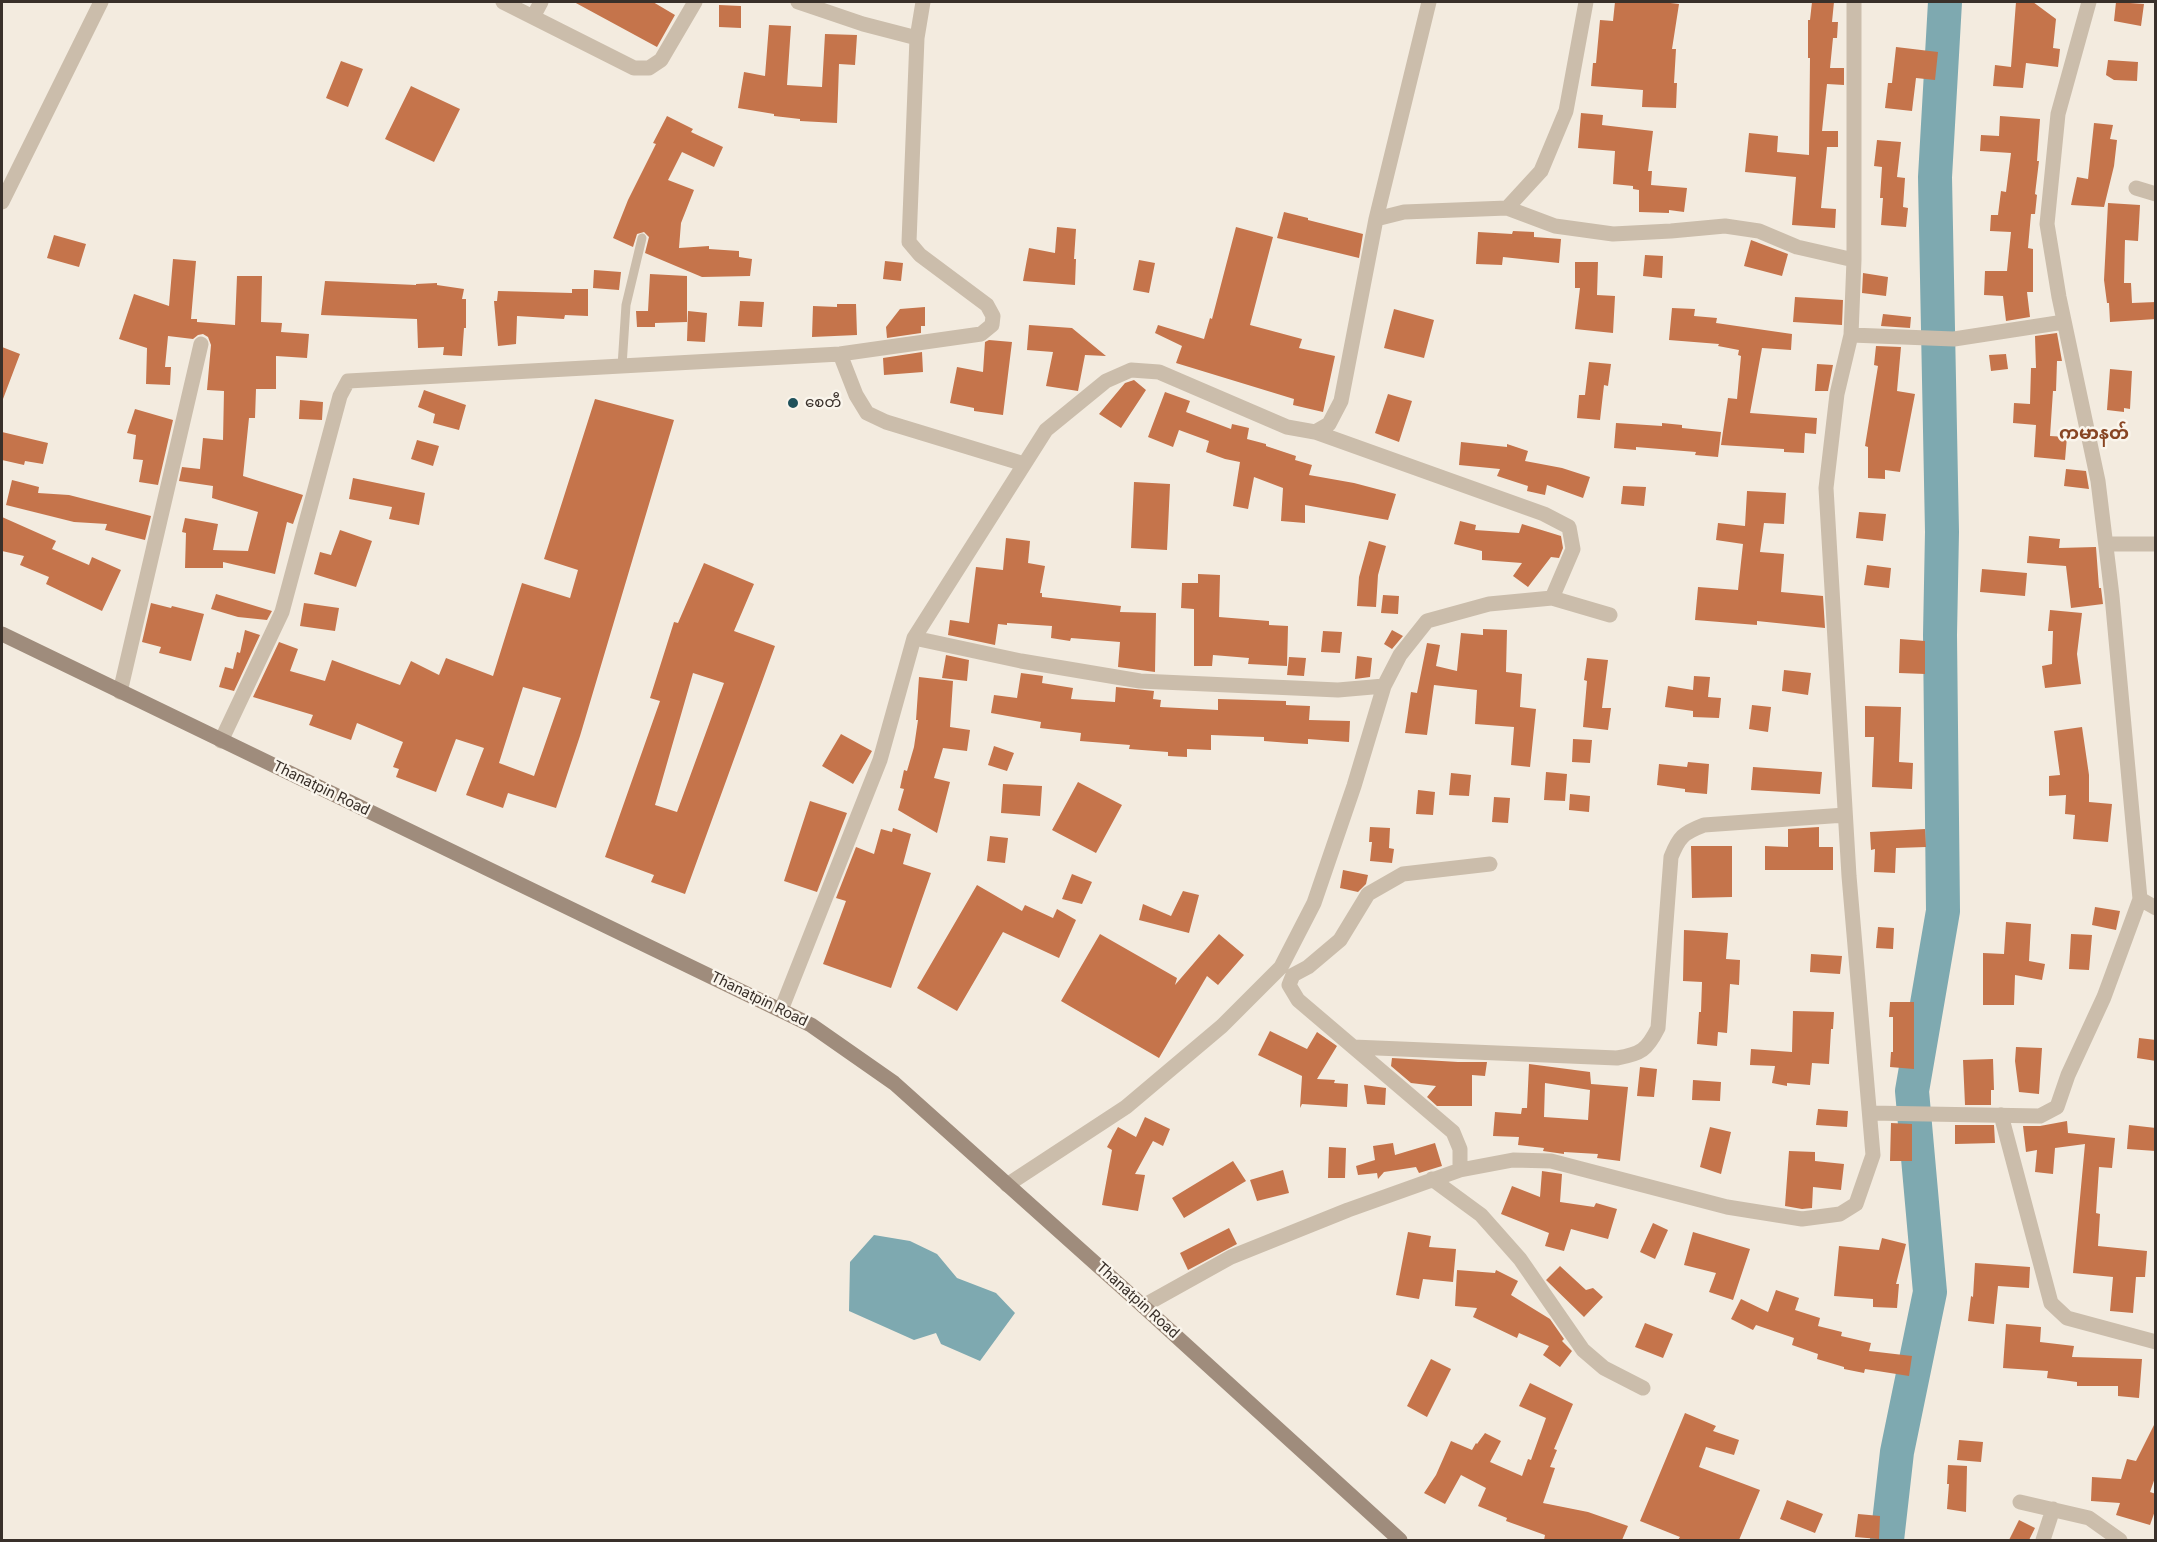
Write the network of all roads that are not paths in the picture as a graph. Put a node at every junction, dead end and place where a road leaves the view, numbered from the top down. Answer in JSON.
{"nodes":[{"id":1,"x":101,"y":2,"type":"edge"},
{"id":2,"x":502,"y":2,"type":"edge"},
{"id":3,"x":541,"y":2,"type":"edge"},
{"id":4,"x":695,"y":2,"type":"edge"},
{"id":5,"x":798,"y":2,"type":"edge"},
{"id":6,"x":922,"y":2,"type":"edge"},
{"id":7,"x":1429,"y":2,"type":"edge"},
{"id":8,"x":1586,"y":2,"type":"edge"},
{"id":9,"x":1854,"y":2,"type":"edge"},
{"id":10,"x":2089,"y":2,"type":"edge"},
{"id":11,"x":533,"y":17,"type":"junction"},
{"id":12,"x":917,"y":38,"type":"junction"},
{"id":13,"x":2136,"y":188,"type":"dead end"},
{"id":14,"x":2156,"y":194,"type":"edge"},
{"id":15,"x":2,"y":202,"type":"edge"},
{"id":16,"x":1507,"y":208,"type":"junction"},
{"id":17,"x":1376,"y":219,"type":"junction"},
{"id":18,"x":642,"y":238,"type":"dead end"},
{"id":19,"x":1854,"y":260,"type":"junction"},
{"id":20,"x":2064,"y":322,"type":"junction"},
{"id":21,"x":1851,"y":335,"type":"junction"},
{"id":22,"x":201,"y":344,"type":"dead end"},
{"id":23,"x":840,"y":354,"type":"junction"},
{"id":24,"x":622,"y":366,"type":"junction"},
{"id":25,"x":1315,"y":432,"type":"junction"},
{"id":26,"x":1024,"y":464,"type":"junction"},
{"id":27,"x":2106,"y":544,"type":"junction"},
{"id":28,"x":2156,"y":544,"type":"edge"},
{"id":29,"x":1552,"y":598,"type":"junction"},
{"id":30,"x":1610,"y":615,"type":"dead end"},
{"id":31,"x":2,"y":634,"type":"edge"},
{"id":32,"x":914,"y":638,"type":"junction"},
{"id":33,"x":1384,"y":686,"type":"junction"},
{"id":34,"x":120,"y":692,"type":"junction"},
{"id":35,"x":221,"y":741,"type":"junction"},
{"id":36,"x":1845,"y":815,"type":"junction"},
{"id":37,"x":1490,"y":864,"type":"dead end"},
{"id":38,"x":2140,"y":899,"type":"junction"},
{"id":39,"x":2156,"y":908,"type":"edge"},
{"id":40,"x":781,"y":1010,"type":"junction"},
{"id":41,"x":1353,"y":1047,"type":"junction"},
{"id":42,"x":1870,"y":1113,"type":"junction"},
{"id":43,"x":2001,"y":1115,"type":"junction"},
{"id":44,"x":1460,"y":1170,"type":"junction"},
{"id":45,"x":1432,"y":1179,"type":"junction"},
{"id":46,"x":1007,"y":1185,"type":"junction"},
{"id":47,"x":1143,"y":1306,"type":"junction"},
{"id":48,"x":2156,"y":1342,"type":"edge"},
{"id":49,"x":1643,"y":1388,"type":"dead end"},
{"id":50,"x":2020,"y":1502,"type":"dead end"},
{"id":51,"x":2053,"y":1509,"type":"junction"},
{"id":52,"x":1400,"y":1540,"type":"edge"},
{"id":53,"x":2043,"y":1540,"type":"edge"},
{"id":54,"x":2120,"y":1540,"type":"edge"}],
"edges":[{"from":1,"to":15,"type":"street"},
{"from":2,"to":11,"type":"street"},
{"from":3,"to":11,"type":"street"},
{"from":4,"to":11,"type":"street"},
{"from":5,"to":12,"type":"street"},
{"from":6,"to":12,"type":"street"},
{"from":7,"to":17,"type":"street"},
{"from":8,"to":16,"type":"street"},
{"from":9,"to":19,"type":"street"},
{"from":10,"to":20,"type":"street"},
{"from":12,"to":23,"type":"street"},
{"from":13,"to":14,"type":"street"},
{"from":16,"to":17,"type":"street"},
{"from":16,"to":19,"type":"street"},
{"from":17,"to":25,"type":"street"},
{"from":18,"to":24,"type":"lane"},
{"from":19,"to":21,"type":"street"},
{"from":20,"to":21,"type":"street"},
{"from":20,"to":27,"type":"street"},
{"from":21,"to":36,"type":"street"},
{"from":22,"to":34,"type":"street"},
{"from":23,"to":24,"type":"street"},
{"from":23,"to":26,"type":"street"},
{"from":24,"to":35,"type":"street"},
{"from":25,"to":26,"type":"street"},
{"from":25,"to":29,"type":"street"},
{"from":26,"to":32,"type":"street"},
{"from":27,"to":28,"type":"street"},
{"from":27,"to":38,"type":"street"},
{"from":29,"to":30,"type":"street"},
{"from":29,"to":33,"type":"street"},
{"from":31,"to":34,"type":"main road","name":"Thanatpin Road"},
{"from":32,"to":33,"type":"street"},
{"from":32,"to":40,"type":"street"},
{"from":33,"to":46,"type":"street"},
{"from":34,"to":35,"type":"main road","name":"Thanatpin Road"},
{"from":35,"to":40,"type":"main road","name":"Thanatpin Road"},
{"from":36,"to":41,"type":"street"},
{"from":36,"to":42,"type":"street"},
{"from":37,"to":41,"type":"street"},
{"from":38,"to":39,"type":"street"},
{"from":38,"to":43,"type":"street"},
{"from":40,"to":46,"type":"main road","name":"Thanatpin Road"},
{"from":41,"to":44,"type":"street"},
{"from":42,"to":43,"type":"street"},
{"from":42,"to":44,"type":"street"},
{"from":43,"to":48,"type":"street"},
{"from":44,"to":45,"type":"street"},
{"from":45,"to":47,"type":"street"},
{"from":45,"to":49,"type":"street"},
{"from":46,"to":47,"type":"main road","name":"Thanatpin Road"},
{"from":47,"to":52,"type":"main road","name":"Thanatpin Road"},
{"from":50,"to":51,"type":"street"},
{"from":51,"to":53,"type":"street"},
{"from":51,"to":54,"type":"street"}]}
